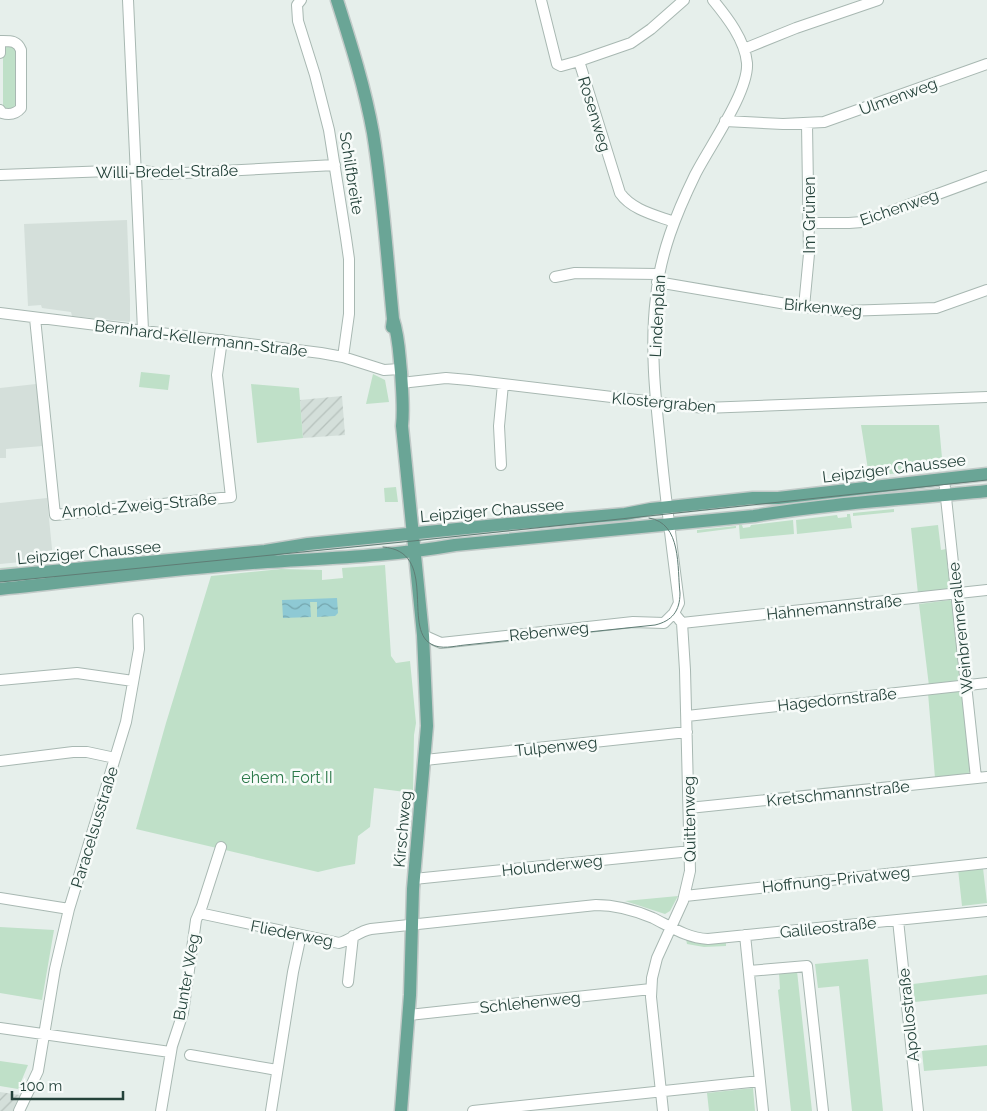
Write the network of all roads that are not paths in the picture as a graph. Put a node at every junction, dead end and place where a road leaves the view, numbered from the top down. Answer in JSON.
{"nodes":[{"id":1,"x":128,"y":0,"type":"edge"},
{"id":2,"x":301,"y":0,"type":"edge"},
{"id":3,"x":337,"y":0,"type":"edge"},
{"id":4,"x":541,"y":0,"type":"edge"},
{"id":5,"x":684,"y":0,"type":"edge"},
{"id":6,"x":713,"y":0,"type":"edge"},
{"id":7,"x":878,"y":0,"type":"edge"},
{"id":8,"x":0,"y":41,"type":"edge"},
{"id":9,"x":744,"y":49,"type":"junction"},
{"id":10,"x":0,"y":53,"type":"edge"},
{"id":11,"x":579,"y":61,"type":"junction"},
{"id":12,"x":987,"y":64,"type":"edge"},
{"id":13,"x":0,"y":110,"type":"edge"},
{"id":14,"x":725,"y":121,"type":"junction"},
{"id":15,"x":807,"y":124,"type":"junction"},
{"id":16,"x":335,"y":164,"type":"junction"},
{"id":17,"x":137,"y":170,"type":"junction"},
{"id":18,"x":0,"y":175,"type":"edge"},
{"id":19,"x":987,"y":176,"type":"edge"},
{"id":20,"x":674,"y":222,"type":"junction"},
{"id":21,"x":809,"y":223,"type":"junction"},
{"id":22,"x":555,"y":277,"type":"dead end"},
{"id":23,"x":658,"y":278,"type":"junction"},
{"id":24,"x":987,"y":290,"type":"edge"},
{"id":25,"x":804,"y":307,"type":"junction"},
{"id":26,"x":0,"y":313,"type":"edge"},
{"id":27,"x":34,"y":318,"type":"junction"},
{"id":28,"x":143,"y":330,"type":"junction"},
{"id":29,"x":222,"y":340,"type":"junction"},
{"id":30,"x":343,"y":357,"type":"junction"},
{"id":31,"x":396,"y":370,"type":"junction"},
{"id":32,"x":401,"y":383,"type":"junction"},
{"id":33,"x":503,"y":384,"type":"junction"},
{"id":34,"x":987,"y":397,"type":"edge"},
{"id":35,"x":656,"y":403,"type":"junction"},
{"id":36,"x":402,"y":426,"type":"junction"},
{"id":37,"x":501,"y":464,"type":"dead end"},
{"id":38,"x":987,"y":474,"type":"edge"},
{"id":39,"x":944,"y":479,"type":"junction"},
{"id":40,"x":987,"y":491,"type":"edge"},
{"id":41,"x":946,"y":495,"type":"junction"},
{"id":42,"x":667,"y":508,"type":"junction"},
{"id":43,"x":669,"y":524,"type":"junction"},
{"id":44,"x":412,"y":534,"type":"junction"},
{"id":45,"x":414,"y":550,"type":"junction"},
{"id":46,"x":0,"y":576,"type":"edge"},
{"id":47,"x":0,"y":589,"type":"edge"},
{"id":48,"x":987,"y":590,"type":"edge"},
{"id":49,"x":956,"y":594,"type":"junction"},
{"id":50,"x":674,"y":613,"type":"junction"},
{"id":51,"x":138,"y":619,"type":"dead end"},
{"id":52,"x":682,"y":623,"type":"junction"},
{"id":53,"x":423,"y":635,"type":"junction"},
{"id":54,"x":0,"y":680,"type":"edge"},
{"id":55,"x":133,"y":681,"type":"junction"},
{"id":56,"x":987,"y":683,"type":"edge"},
{"id":57,"x":966,"y":685,"type":"junction"},
{"id":58,"x":687,"y":716,"type":"junction"},
{"id":59,"x":687,"y":732,"type":"junction"},
{"id":60,"x":115,"y":758,"type":"junction"},
{"id":61,"x":425,"y":760,"type":"junction"},
{"id":62,"x":0,"y":761,"type":"edge"},
{"id":63,"x":987,"y":776,"type":"edge"},
{"id":64,"x":976,"y":778,"type":"junction"},
{"id":65,"x":689,"y":808,"type":"junction"},
{"id":66,"x":221,"y":847,"type":"dead end"},
{"id":67,"x":691,"y":851,"type":"junction"},
{"id":68,"x":987,"y":863,"type":"edge"},
{"id":69,"x":414,"y":879,"type":"junction"},
{"id":70,"x":685,"y":896,"type":"junction"},
{"id":71,"x":0,"y":898,"type":"edge"},
{"id":72,"x":69,"y":909,"type":"junction"},
{"id":73,"x":987,"y":911,"type":"edge"},
{"id":74,"x":199,"y":913,"type":"junction"},
{"id":75,"x":898,"y":920,"type":"junction"},
{"id":76,"x":412,"y":924,"type":"junction"},
{"id":77,"x":671,"y":927,"type":"junction"},
{"id":78,"x":301,"y":935,"type":"junction"},
{"id":79,"x":746,"y":935,"type":"junction"},
{"id":80,"x":353,"y":936,"type":"junction"},
{"id":81,"x":749,"y":971,"type":"junction"},
{"id":82,"x":348,"y":982,"type":"dead end"},
{"id":83,"x":651,"y":989,"type":"junction"},
{"id":84,"x":408,"y":1015,"type":"junction"},
{"id":85,"x":0,"y":1028,"type":"edge"},
{"id":86,"x":44,"y":1035,"type":"junction"},
{"id":87,"x":170,"y":1052,"type":"junction"},
{"id":88,"x":190,"y":1055,"type":"dead end"},
{"id":89,"x":277,"y":1070,"type":"junction"},
{"id":90,"x":760,"y":1081,"type":"junction"},
{"id":91,"x":661,"y":1091,"type":"junction"},
{"id":92,"x":19,"y":1111,"type":"edge"},
{"id":93,"x":161,"y":1111,"type":"edge"},
{"id":94,"x":271,"y":1111,"type":"edge"},
{"id":95,"x":401,"y":1111,"type":"edge"},
{"id":96,"x":473,"y":1111,"type":"edge"},
{"id":97,"x":663,"y":1111,"type":"edge"},
{"id":98,"x":763,"y":1111,"type":"edge"},
{"id":99,"x":823,"y":1111,"type":"edge"},
{"id":100,"x":918,"y":1111,"type":"edge"}],
"edges":[{"from":1,"to":17,"type":"street"},
{"from":2,"to":16,"type":"street","name":"Schilfbreite"},
{"from":3,"to":31,"type":"main road","name":"Schilfbreite"},
{"from":4,"to":11,"type":"street","name":"Rosenweg"},
{"from":5,"to":11,"type":"street"},
{"from":6,"to":9,"type":"street"},
{"from":7,"to":9,"type":"street"},
{"from":8,"to":10,"type":"street"},
{"from":8,"to":13,"type":"street"},
{"from":9,"to":14,"type":"street","name":"Lindenplan"},
{"from":11,"to":20,"type":"street","name":"Rosenweg"},
{"from":12,"to":15,"type":"street","name":"Ulmenweg"},
{"from":14,"to":15,"type":"street","name":"Ulmenweg"},
{"from":14,"to":20,"type":"street","name":"Lindenplan"},
{"from":15,"to":21,"type":"street","name":"Im Grünen"},
{"from":16,"to":17,"type":"street","name":"Willi-Bredel-Straße"},
{"from":16,"to":30,"type":"street","name":"Schilfbreite"},
{"from":17,"to":18,"type":"street","name":"Willi-Bredel-Straße"},
{"from":17,"to":28,"type":"street"},
{"from":19,"to":21,"type":"street","name":"Eichenweg"},
{"from":20,"to":23,"type":"street","name":"Lindenplan"},
{"from":21,"to":25,"type":"street","name":"Im Grünen"},
{"from":22,"to":23,"type":"street","name":"Birkenweg"},
{"from":23,"to":25,"type":"street","name":"Birkenweg"},
{"from":23,"to":35,"type":"street","name":"Lindenplan"},
{"from":24,"to":25,"type":"street","name":"Birkenweg"},
{"from":26,"to":27,"type":"street","name":"Bernhard-Kellermann-Straße"},
{"from":27,"to":28,"type":"street","name":"Bernhard-Kellermann-Straße"},
{"from":27,"to":29,"type":"street","name":"Arnold-Zweig-Straße"},
{"from":28,"to":29,"type":"street","name":"Bernhard-Kellermann-Straße"},
{"from":29,"to":30,"type":"street","name":"Bernhard-Kellermann-Straße"},
{"from":30,"to":31,"type":"street","name":"Bernhard-Kellermann-Straße"},
{"from":31,"to":32,"type":"main road","name":"Schilfbreite"},
{"from":31,"to":36,"type":"main road","name":"Schilfbreite"},
{"from":32,"to":33,"type":"street","name":"Klostergraben"},
{"from":32,"to":36,"type":"main road","name":"Schilfbreite"},
{"from":33,"to":35,"type":"street","name":"Klostergraben"},
{"from":33,"to":37,"type":"street"},
{"from":34,"to":35,"type":"street","name":"Klostergraben"},
{"from":35,"to":42,"type":"street","name":"Lindenplan"},
{"from":36,"to":44,"type":"main road","name":"Schilfbreite"},
{"from":38,"to":39,"type":"main road","name":"Leipziger Chaussee"},
{"from":39,"to":41,"type":"street","name":"Weinbrennerallee"},
{"from":39,"to":42,"type":"main road","name":"Leipziger Chaussee"},
{"from":40,"to":41,"type":"main road","name":"Leipziger Chaussee"},
{"from":41,"to":43,"type":"main road","name":"Leipziger Chaussee"},
{"from":41,"to":49,"type":"street","name":"Weinbrennerallee"},
{"from":42,"to":43,"type":"street","name":"Lindenplan"},
{"from":42,"to":44,"type":"main road","name":"Leipziger Chaussee"},
{"from":43,"to":45,"type":"main road","name":"Leipziger Chaussee"},
{"from":43,"to":50,"type":"street"},
{"from":44,"to":45,"type":"main road","name":"Schilfbreite"},
{"from":44,"to":46,"type":"main road","name":"Leipziger Chaussee"},
{"from":45,"to":47,"type":"main road","name":"Leipziger Chaussee"},
{"from":45,"to":53,"type":"main road","name":"Kirschweg"},
{"from":48,"to":49,"type":"street","name":"Hahnemannstraße"},
{"from":49,"to":52,"type":"street","name":"Hahnemannstraße"},
{"from":49,"to":57,"type":"street","name":"Weinbrennerallee"},
{"from":50,"to":52,"type":"street"},
{"from":50,"to":53,"type":"street","name":"Rebenweg"},
{"from":51,"to":55,"type":"street","name":"Paracelsusstraße"},
{"from":52,"to":58,"type":"street","name":"Quittenweg"},
{"from":53,"to":61,"type":"main road","name":"Kirschweg"},
{"from":54,"to":55,"type":"street"},
{"from":55,"to":60,"type":"street","name":"Paracelsusstraße"},
{"from":56,"to":57,"type":"street","name":"Hagedornstraße"},
{"from":57,"to":58,"type":"street","name":"Hagedornstraße"},
{"from":57,"to":64,"type":"street","name":"Weinbrennerallee"},
{"from":58,"to":59,"type":"street","name":"Quittenweg"},
{"from":59,"to":61,"type":"street","name":"Tulpenweg"},
{"from":59,"to":65,"type":"street","name":"Quittenweg"},
{"from":60,"to":62,"type":"street"},
{"from":60,"to":72,"type":"street","name":"Paracelsusstraße"},
{"from":61,"to":69,"type":"main road","name":"Kirschweg"},
{"from":63,"to":64,"type":"street","name":"Kretschmannstraße"},
{"from":64,"to":65,"type":"street","name":"Kretschmannstraße"},
{"from":65,"to":67,"type":"street","name":"Quittenweg"},
{"from":66,"to":74,"type":"street","name":"Bunter Weg"},
{"from":67,"to":69,"type":"street","name":"Holunderweg"},
{"from":67,"to":70,"type":"street","name":"Quittenweg"},
{"from":68,"to":70,"type":"street","name":"Hoffnung-Privatweg"},
{"from":69,"to":76,"type":"main road","name":"Kirschweg"},
{"from":70,"to":77,"type":"street","name":"Quittenweg"},
{"from":71,"to":72,"type":"street"},
{"from":72,"to":86,"type":"street","name":"Paracelsusstraße"},
{"from":73,"to":75,"type":"street","name":"Galileostraße"},
{"from":74,"to":78,"type":"street","name":"Fliederweg"},
{"from":74,"to":87,"type":"street","name":"Bunter Weg"},
{"from":75,"to":79,"type":"street","name":"Galileostraße"},
{"from":75,"to":100,"type":"street","name":"Apollostraße"},
{"from":76,"to":77,"type":"street"},
{"from":76,"to":80,"type":"street","name":"Fliederweg"},
{"from":76,"to":84,"type":"main road","name":"Kirschweg"},
{"from":77,"to":79,"type":"street","name":"Galileostraße"},
{"from":77,"to":83,"type":"street","name":"Quittenweg"},
{"from":78,"to":80,"type":"street","name":"Fliederweg"},
{"from":78,"to":89,"type":"street"},
{"from":79,"to":81,"type":"street"},
{"from":80,"to":82,"type":"street"},
{"from":81,"to":90,"type":"street"},
{"from":81,"to":99,"type":"street"},
{"from":83,"to":84,"type":"street","name":"Schlehenweg"},
{"from":83,"to":91,"type":"street","name":"Quittenweg"},
{"from":84,"to":95,"type":"main road","name":"Kirschweg"},
{"from":85,"to":86,"type":"street"},
{"from":86,"to":87,"type":"street"},
{"from":86,"to":92,"type":"street","name":"Paracelsusstraße"},
{"from":87,"to":93,"type":"street","name":"Bunter Weg"},
{"from":88,"to":89,"type":"street"},
{"from":89,"to":94,"type":"street"},
{"from":90,"to":91,"type":"street"},
{"from":90,"to":98,"type":"street"},
{"from":91,"to":96,"type":"street"},
{"from":91,"to":97,"type":"street","name":"Quittenweg"}]}
